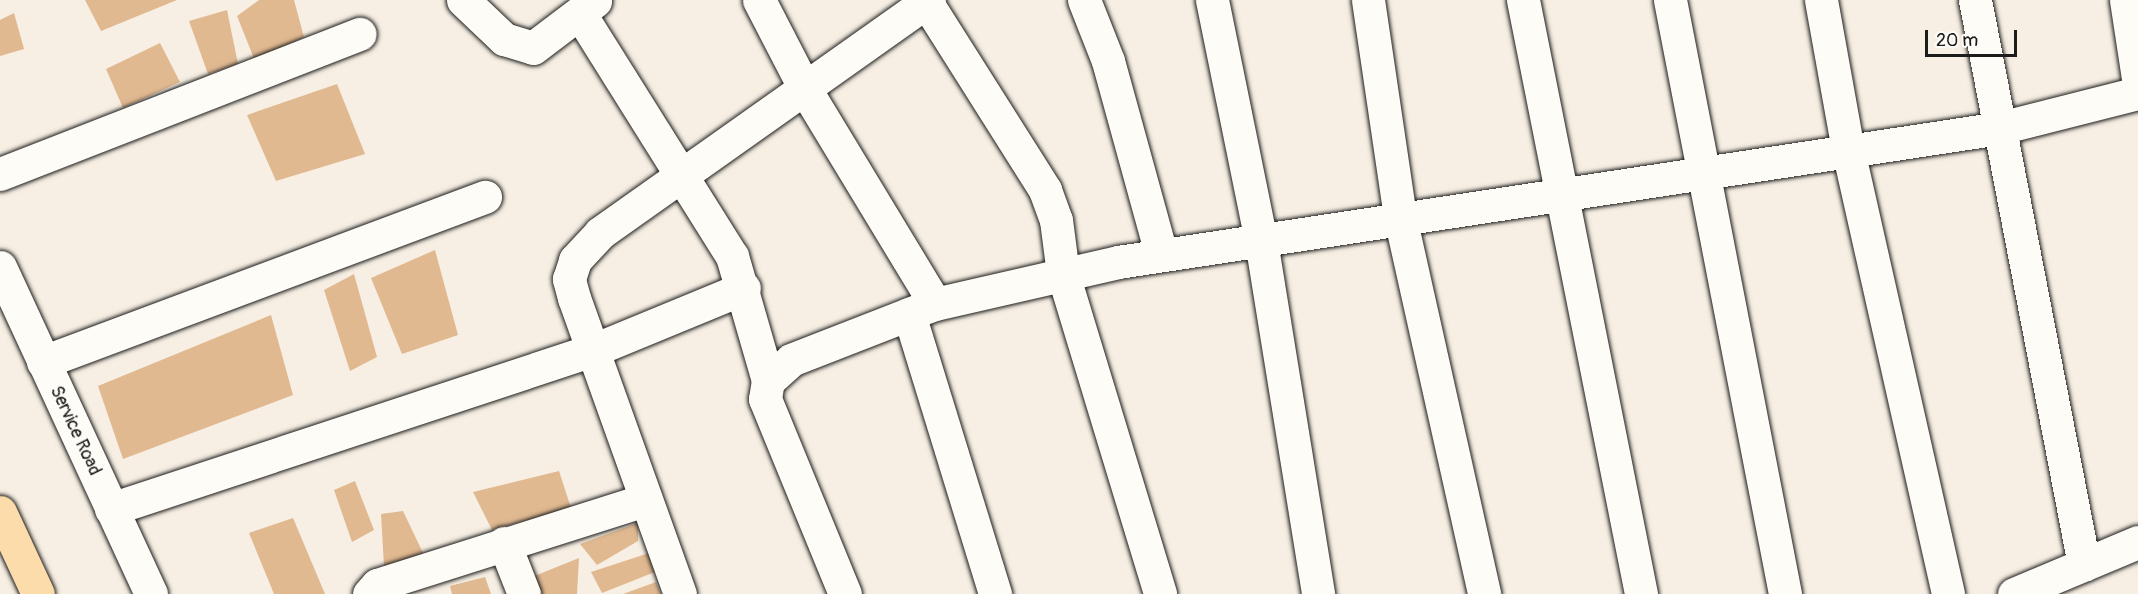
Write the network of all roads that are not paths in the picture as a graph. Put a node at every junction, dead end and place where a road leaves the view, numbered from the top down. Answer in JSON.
{"nodes":[{"id":1,"x":463,"y":0,"type":"edge"},
{"id":2,"x":759,"y":0,"type":"edge"},
{"id":3,"x":1084,"y":0,"type":"edge"},
{"id":4,"x":1212,"y":0,"type":"edge"},
{"id":5,"x":1368,"y":0,"type":"edge"},
{"id":6,"x":1523,"y":0,"type":"edge"},
{"id":7,"x":1670,"y":0,"type":"edge"},
{"id":8,"x":1821,"y":0,"type":"edge"},
{"id":9,"x":1975,"y":0,"type":"edge"},
{"id":10,"x":2126,"y":0,"type":"edge"},
{"id":11,"x":927,"y":1,"type":"edge"},
{"id":12,"x":588,"y":7,"type":"edge"},
{"id":13,"x":360,"y":34,"type":"dead end"},
{"id":14,"x":2138,"y":78,"type":"edge"},
{"id":15,"x":806,"y":89,"type":"junction"},
{"id":16,"x":2138,"y":93,"type":"edge"},
{"id":17,"x":2000,"y":128,"type":"junction"},
{"id":18,"x":1848,"y":150,"type":"junction"},
{"id":19,"x":1703,"y":172,"type":"junction"},
{"id":20,"x":0,"y":174,"type":"edge"},
{"id":21,"x":686,"y":175,"type":"junction"},
{"id":22,"x":1561,"y":193,"type":"junction"},
{"id":23,"x":485,"y":197,"type":"dead end"},
{"id":24,"x":1400,"y":217,"type":"junction"},
{"id":25,"x":1261,"y":241,"type":"junction"},
{"id":26,"x":1161,"y":254,"type":"junction"},
{"id":27,"x":0,"y":267,"type":"edge"},
{"id":28,"x":1063,"y":274,"type":"junction"},
{"id":29,"x":744,"y":288,"type":"junction"},
{"id":30,"x":922,"y":309,"type":"junction"},
{"id":31,"x":596,"y":349,"type":"junction"},
{"id":32,"x":43,"y":362,"type":"junction"},
{"id":33,"x":768,"y":381,"type":"junction"},
{"id":34,"x":645,"y":500,"type":"junction"},
{"id":35,"x":111,"y":509,"type":"junction"},
{"id":36,"x":0,"y":512,"type":"edge"},
{"id":37,"x":2138,"y":542,"type":"edge"},
{"id":38,"x":504,"y":543,"type":"junction"},
{"id":39,"x":2084,"y":565,"type":"junction"},
{"id":40,"x":38,"y":594,"type":"edge"},
{"id":41,"x":151,"y":594,"type":"edge"},
{"id":42,"x":369,"y":594,"type":"edge"},
{"id":43,"x":524,"y":594,"type":"edge"},
{"id":44,"x":680,"y":594,"type":"edge"},
{"id":45,"x":845,"y":594,"type":"edge"},
{"id":46,"x":995,"y":594,"type":"edge"},
{"id":47,"x":1160,"y":594,"type":"edge"},
{"id":48,"x":1318,"y":594,"type":"edge"},
{"id":49,"x":1484,"y":594,"type":"edge"},
{"id":50,"x":1641,"y":594,"type":"edge"},
{"id":51,"x":1785,"y":594,"type":"edge"},
{"id":52,"x":1948,"y":594,"type":"edge"},
{"id":53,"x":2014,"y":594,"type":"edge"}],
"edges":[{"from":1,"to":12,"type":"street"},
{"from":2,"to":15,"type":"street"},
{"from":3,"to":26,"type":"street"},
{"from":4,"to":25,"type":"street"},
{"from":5,"to":24,"type":"street"},
{"from":6,"to":22,"type":"street"},
{"from":7,"to":19,"type":"street"},
{"from":8,"to":18,"type":"street"},
{"from":9,"to":17,"type":"street"},
{"from":10,"to":14,"type":"street"},
{"from":11,"to":15,"type":"street"},
{"from":11,"to":28,"type":"street"},
{"from":12,"to":21,"type":"street"},
{"from":13,"to":20,"type":"street"},
{"from":15,"to":21,"type":"street"},
{"from":15,"to":30,"type":"street"},
{"from":16,"to":17,"type":"street"},
{"from":17,"to":18,"type":"street"},
{"from":17,"to":39,"type":"street"},
{"from":18,"to":19,"type":"street"},
{"from":18,"to":52,"type":"street"},
{"from":19,"to":22,"type":"street"},
{"from":19,"to":51,"type":"street"},
{"from":21,"to":29,"type":"street"},
{"from":21,"to":31,"type":"street"},
{"from":22,"to":24,"type":"street"},
{"from":22,"to":50,"type":"street"},
{"from":23,"to":32,"type":"street"},
{"from":24,"to":25,"type":"street"},
{"from":24,"to":49,"type":"street"},
{"from":25,"to":26,"type":"street"},
{"from":25,"to":48,"type":"street"},
{"from":26,"to":28,"type":"street"},
{"from":27,"to":32,"type":"street","name":"Service Road"},
{"from":28,"to":30,"type":"street"},
{"from":28,"to":47,"type":"street"},
{"from":29,"to":31,"type":"street"},
{"from":29,"to":33,"type":"street"},
{"from":30,"to":33,"type":"street"},
{"from":30,"to":46,"type":"street"},
{"from":31,"to":34,"type":"street"},
{"from":31,"to":35,"type":"street"},
{"from":32,"to":35,"type":"street","name":"Service Road"},
{"from":33,"to":45,"type":"street"},
{"from":34,"to":38,"type":"street"},
{"from":34,"to":44,"type":"street"},
{"from":35,"to":41,"type":"street","name":"Service Road"},
{"from":36,"to":40,"type":"highway"},
{"from":37,"to":39,"type":"street"},
{"from":38,"to":42,"type":"street"},
{"from":38,"to":43,"type":"street"},
{"from":39,"to":53,"type":"street"}]}
